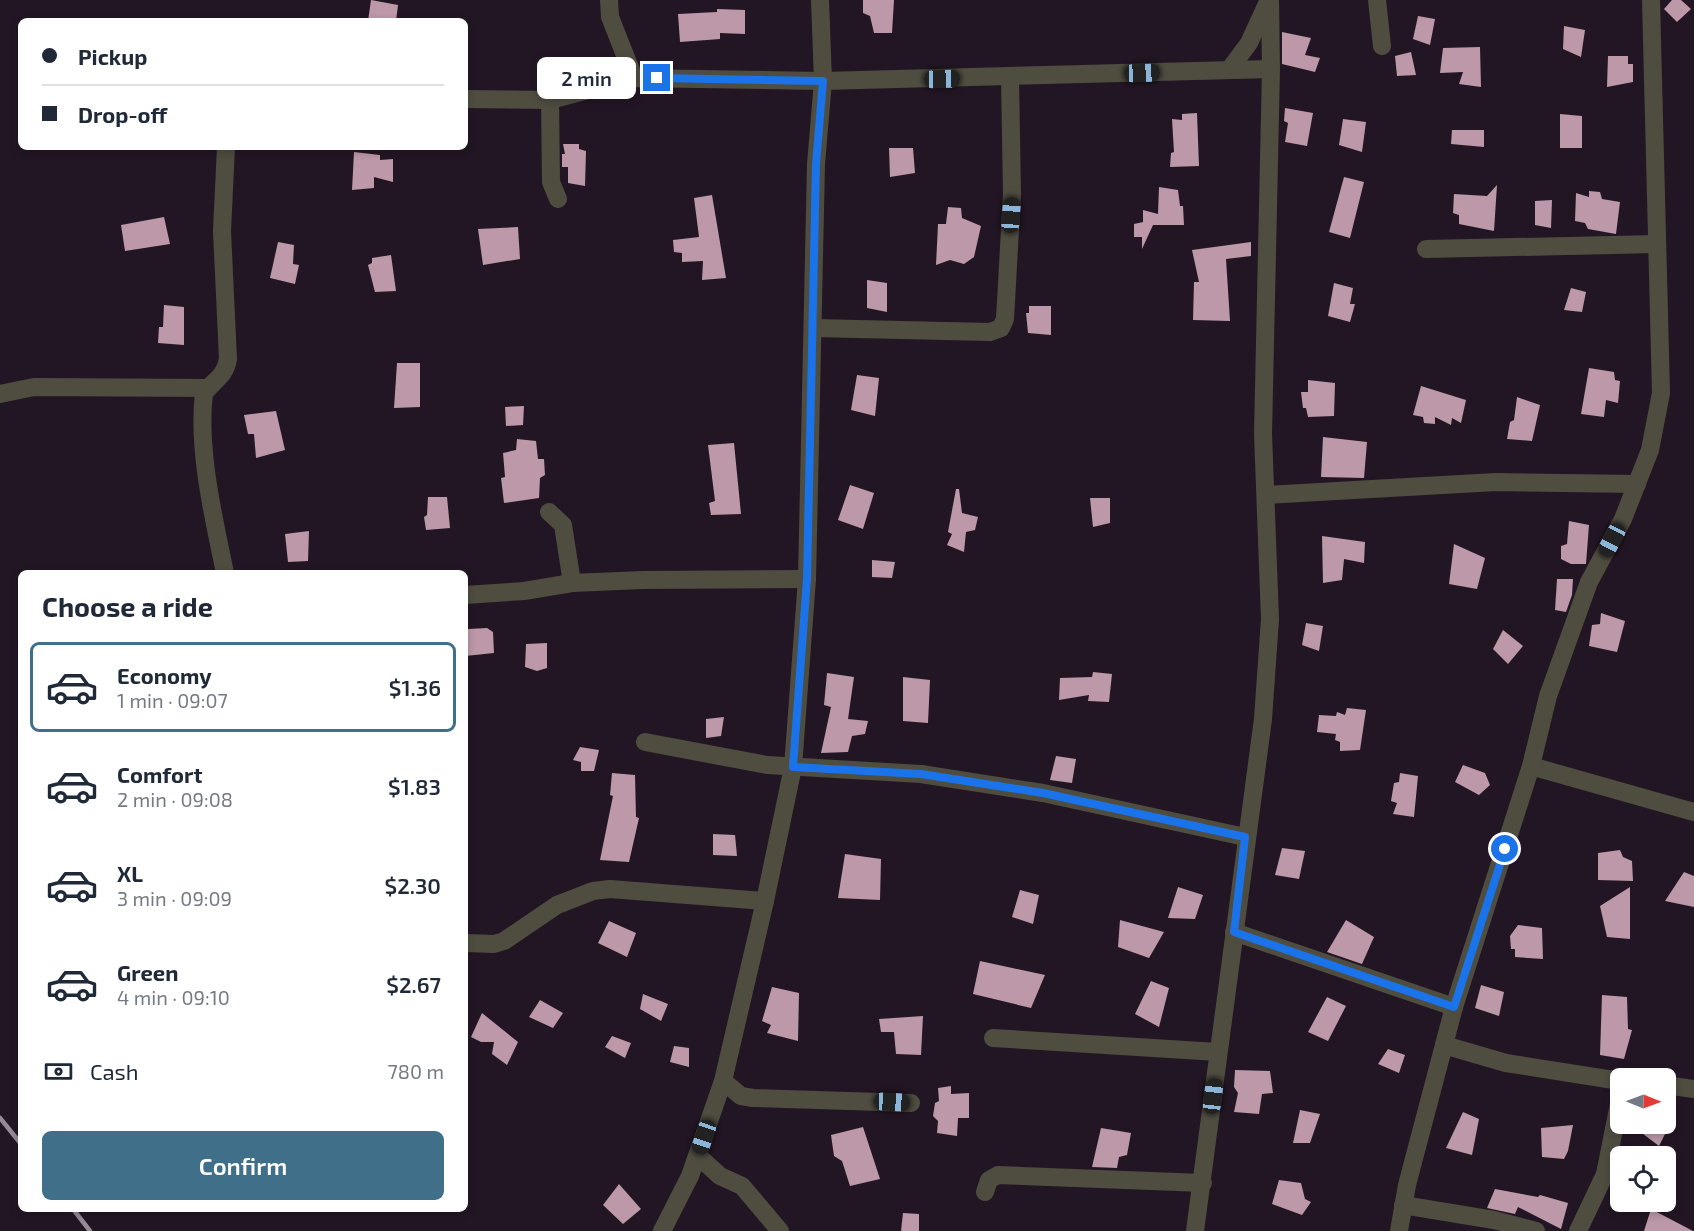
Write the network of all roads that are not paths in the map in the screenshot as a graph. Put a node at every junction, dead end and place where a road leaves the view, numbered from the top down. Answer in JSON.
{"nodes":[{"id":1,"x":609,"y":0,"type":"edge"},
{"id":2,"x":820,"y":0,"type":"edge"},
{"id":3,"x":1269,"y":0,"type":"edge"},
{"id":4,"x":1377,"y":0,"type":"edge"},
{"id":5,"x":1651,"y":0,"type":"edge"},
{"id":6,"x":1382,"y":46,"type":"dead end"},
{"id":7,"x":1271,"y":69,"type":"junction"},
{"id":8,"x":1229,"y":70,"type":"junction"},
{"id":9,"x":634,"y":78,"type":"junction"},
{"id":10,"x":1010,"y":78,"type":"junction"},
{"id":11,"x":823,"y":81,"type":"junction"},
{"id":12,"x":468,"y":99,"type":"edge"},
{"id":13,"x":550,"y":100,"type":"junction"},
{"id":14,"x":226,"y":150,"type":"edge"},
{"id":15,"x":558,"y":199,"type":"dead end"},
{"id":16,"x":1657,"y":244,"type":"junction"},
{"id":17,"x":1426,"y":249,"type":"dead end"},
{"id":18,"x":813,"y":328,"type":"junction"},
{"id":19,"x":208,"y":388,"type":"junction"},
{"id":20,"x":0,"y":394,"type":"edge"},
{"id":21,"x":1637,"y":484,"type":"junction"},
{"id":22,"x":1266,"y":495,"type":"junction"},
{"id":23,"x":549,"y":512,"type":"dead end"},
{"id":24,"x":224,"y":570,"type":"edge"},
{"id":25,"x":807,"y":579,"type":"junction"},
{"id":26,"x":572,"y":583,"type":"junction"},
{"id":27,"x":468,"y":595,"type":"edge"},
{"id":28,"x":645,"y":742,"type":"dead end"},
{"id":29,"x":1531,"y":766,"type":"junction"},
{"id":30,"x":793,"y":767,"type":"junction"},
{"id":31,"x":1694,"y":812,"type":"edge"},
{"id":32,"x":1245,"y":837,"type":"junction"},
{"id":33,"x":765,"y":901,"type":"junction"},
{"id":34,"x":1234,"y":932,"type":"junction"},
{"id":35,"x":468,"y":943,"type":"edge"},
{"id":36,"x":1454,"y":1007,"type":"junction"},
{"id":37,"x":993,"y":1038,"type":"dead end"},
{"id":38,"x":1444,"y":1045,"type":"junction"},
{"id":39,"x":1218,"y":1052,"type":"junction"},
{"id":40,"x":1610,"y":1080,"type":"edge"},
{"id":41,"x":723,"y":1082,"type":"junction"},
{"id":42,"x":1676,"y":1087,"type":"edge"},
{"id":43,"x":1694,"y":1089,"type":"edge"},
{"id":44,"x":911,"y":1103,"type":"dead end"},
{"id":45,"x":1613,"y":1134,"type":"edge"},
{"id":46,"x":698,"y":1156,"type":"junction"},
{"id":47,"x":1203,"y":1183,"type":"junction"},
{"id":48,"x":985,"y":1192,"type":"dead end"},
{"id":49,"x":1403,"y":1204,"type":"junction"},
{"id":50,"x":662,"y":1231,"type":"edge"},
{"id":51,"x":780,"y":1231,"type":"edge"},
{"id":52,"x":1195,"y":1231,"type":"edge"},
{"id":53,"x":1399,"y":1231,"type":"edge"},
{"id":54,"x":1536,"y":1231,"type":"edge"},
{"id":55,"x":1578,"y":1231,"type":"edge"}],
"edges":[{"from":1,"to":9,"type":"street"},
{"from":2,"to":11,"type":"street"},
{"from":3,"to":7,"type":"street"},
{"from":3,"to":8,"type":"street"},
{"from":4,"to":6,"type":"street"},
{"from":5,"to":16,"type":"street"},
{"from":7,"to":8,"type":"street"},
{"from":7,"to":22,"type":"street"},
{"from":8,"to":10,"type":"street"},
{"from":9,"to":11,"type":"street"},
{"from":9,"to":13,"type":"street"},
{"from":10,"to":11,"type":"street"},
{"from":10,"to":18,"type":"street"},
{"from":11,"to":18,"type":"street"},
{"from":12,"to":13,"type":"street"},
{"from":13,"to":15,"type":"street"},
{"from":14,"to":19,"type":"street"},
{"from":16,"to":17,"type":"street"},
{"from":16,"to":21,"type":"street"},
{"from":18,"to":25,"type":"street"},
{"from":19,"to":20,"type":"street"},
{"from":19,"to":24,"type":"street"},
{"from":21,"to":22,"type":"street"},
{"from":21,"to":29,"type":"street"},
{"from":22,"to":32,"type":"street"},
{"from":23,"to":26,"type":"street"},
{"from":25,"to":26,"type":"street"},
{"from":25,"to":30,"type":"street"},
{"from":26,"to":27,"type":"street"},
{"from":28,"to":30,"type":"street"},
{"from":29,"to":31,"type":"street"},
{"from":29,"to":36,"type":"street"},
{"from":30,"to":32,"type":"street"},
{"from":30,"to":33,"type":"street"},
{"from":32,"to":34,"type":"street"},
{"from":33,"to":35,"type":"street"},
{"from":33,"to":41,"type":"street"},
{"from":34,"to":36,"type":"street"},
{"from":34,"to":39,"type":"street"},
{"from":36,"to":38,"type":"street"},
{"from":37,"to":39,"type":"street"},
{"from":38,"to":40,"type":"street"},
{"from":38,"to":49,"type":"street"},
{"from":39,"to":47,"type":"street"},
{"from":41,"to":44,"type":"street"},
{"from":41,"to":46,"type":"street"},
{"from":42,"to":43,"type":"street"},
{"from":45,"to":55,"type":"street"},
{"from":46,"to":50,"type":"street"},
{"from":46,"to":51,"type":"street"},
{"from":47,"to":48,"type":"street"},
{"from":47,"to":52,"type":"street"},
{"from":49,"to":53,"type":"street"},
{"from":49,"to":54,"type":"street"}]}
